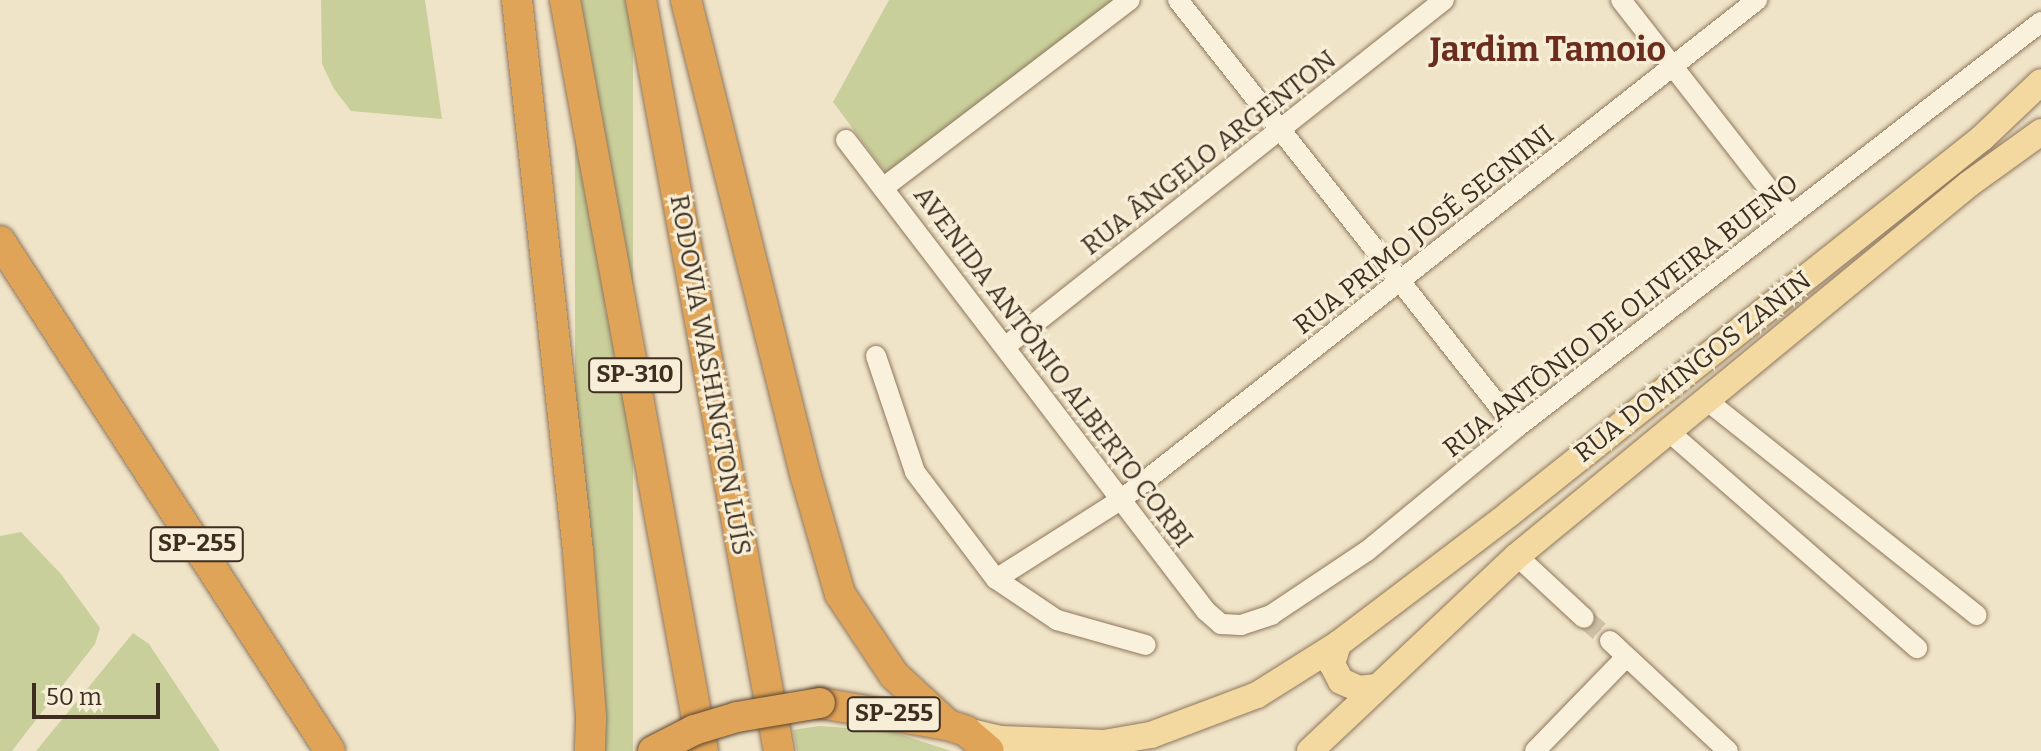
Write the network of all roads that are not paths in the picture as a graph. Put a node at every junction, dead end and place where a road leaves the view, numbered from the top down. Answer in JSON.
{"nodes":[{"id":1,"x":517,"y":0,"type":"edge"},
{"id":2,"x":565,"y":0,"type":"edge"},
{"id":3,"x":641,"y":0,"type":"edge"},
{"id":4,"x":686,"y":0,"type":"edge"},
{"id":5,"x":1130,"y":0,"type":"edge"},
{"id":6,"x":1178,"y":0,"type":"edge"},
{"id":7,"x":1444,"y":0,"type":"edge"},
{"id":8,"x":1621,"y":0,"type":"edge"},
{"id":9,"x":1757,"y":0,"type":"edge"},
{"id":10,"x":2041,"y":22,"type":"edge"},
{"id":11,"x":1673,"y":66,"type":"junction"},
{"id":12,"x":2041,"y":82,"type":"edge"},
{"id":13,"x":1282,"y":128,"type":"junction"},
{"id":14,"x":2041,"y":132,"type":"edge"},
{"id":15,"x":846,"y":140,"type":"dead end"},
{"id":16,"x":883,"y":188,"type":"junction"},
{"id":17,"x":1790,"y":216,"type":"junction"},
{"id":18,"x":0,"y":241,"type":"edge"},
{"id":19,"x":0,"y":266,"type":"edge"},
{"id":20,"x":1403,"y":282,"type":"junction"},
{"id":21,"x":63,"y":337,"type":"junction"},
{"id":22,"x":1006,"y":346,"type":"junction"},
{"id":23,"x":876,"y":356,"type":"dead end"},
{"id":24,"x":1705,"y":399,"type":"junction"},
{"id":25,"x":1516,"y":428,"type":"junction"},
{"id":26,"x":1667,"y":430,"type":"junction"},
{"id":27,"x":1122,"y":499,"type":"junction"},
{"id":28,"x":1517,"y":556,"type":"junction"},
{"id":29,"x":996,"y":579,"type":"junction"},
{"id":30,"x":1977,"y":615,"type":"dead end"},
{"id":31,"x":1584,"y":618,"type":"tunnel mouth"},
{"id":32,"x":1221,"y":624,"type":"joint"},
{"id":33,"x":1610,"y":641,"type":"tunnel mouth"},
{"id":34,"x":1338,"y":644,"type":"junction"},
{"id":35,"x":1146,"y":645,"type":"dead end"},
{"id":36,"x":1917,"y":648,"type":"dead end"},
{"id":37,"x":1626,"y":657,"type":"junction"},
{"id":38,"x":1375,"y":687,"type":"junction"},
{"id":39,"x":957,"y":728,"type":"junction"},
{"id":40,"x":330,"y":751,"type":"edge"},
{"id":41,"x":590,"y":751,"type":"edge"},
{"id":42,"x":653,"y":751,"type":"edge"},
{"id":43,"x":703,"y":751,"type":"edge"},
{"id":44,"x":779,"y":751,"type":"edge"},
{"id":45,"x":989,"y":751,"type":"edge"},
{"id":46,"x":1310,"y":751,"type":"edge"},
{"id":47,"x":1535,"y":751,"type":"edge"},
{"id":48,"x":1728,"y":751,"type":"edge"}],
"edges":[{"from":1,"to":41,"type":"highway"},
{"from":2,"to":43,"type":"highway","number":"SP-310"},
{"from":3,"to":44,"type":"highway","name":"RODOVIA WASHINGTON LUÍS","number":"SP-310"},
{"from":4,"to":39,"type":"highway"},
{"from":5,"to":16,"type":"street"},
{"from":6,"to":13,"type":"street"},
{"from":7,"to":13,"type":"street","name":"RUA ÂNGELO ARGENTON"},
{"from":8,"to":11,"type":"street"},
{"from":9,"to":11,"type":"street","name":"RUA PRIMO JOSÉ SEGNINI"},
{"from":10,"to":17,"type":"street","name":"RUA ANTÔNIO DE OLIVEIRA BUENO"},
{"from":11,"to":17,"type":"street"},
{"from":11,"to":20,"type":"street","name":"RUA PRIMO JOSÉ SEGNINI"},
{"from":12,"to":34,"type":"main road","name":"RUA DOMINGOS ZANIN"},
{"from":13,"to":20,"type":"street"},
{"from":13,"to":22,"type":"street","name":"RUA ÂNGELO ARGENTON"},
{"from":14,"to":24,"type":"main road","name":"RUA DOMINGOS ZANIN"},
{"from":15,"to":16,"type":"street","name":"AVENIDA ANTÔNIO ALBERTO CORBI"},
{"from":16,"to":22,"type":"street","name":"AVENIDA ANTÔNIO ALBERTO CORBI"},
{"from":17,"to":25,"type":"street","name":"RUA ANTÔNIO DE OLIVEIRA BUENO"},
{"from":18,"to":21,"type":"highway","number":"SP-255"},
{"from":19,"to":21,"type":"street"},
{"from":20,"to":25,"type":"street"},
{"from":20,"to":27,"type":"street","name":"RUA PRIMO JOSÉ SEGNINI"},
{"from":21,"to":40,"type":"highway","number":"SP-255"},
{"from":22,"to":27,"type":"street","name":"AVENIDA ANTÔNIO ALBERTO CORBI"},
{"from":23,"to":29,"type":"street"},
{"from":24,"to":26,"type":"main road","name":"RUA DOMINGOS ZANIN"},
{"from":24,"to":30,"type":"street"},
{"from":25,"to":32,"type":"street","name":"RUA ANTÔNIO DE OLIVEIRA BUENO"},
{"from":26,"to":28,"type":"main road","name":"RUA DOMINGOS ZANIN"},
{"from":26,"to":36,"type":"street"},
{"from":27,"to":29,"type":"street","name":"RUA PRIMO JOSÉ SEGNINI"},
{"from":27,"to":32,"type":"street","name":"AVENIDA ANTÔNIO ALBERTO CORBI"},
{"from":28,"to":31,"type":"street"},
{"from":28,"to":38,"type":"main road","name":"RUA DOMINGOS ZANIN"},
{"from":29,"to":35,"type":"street"},
{"from":33,"to":37,"type":"street"},
{"from":34,"to":38,"type":"main road"},
{"from":34,"to":39,"type":"main road","name":"RUA DOMINGOS ZANIN"},
{"from":37,"to":47,"type":"street"},
{"from":37,"to":48,"type":"street"},
{"from":38,"to":46,"type":"main road","name":"RUA DOMINGOS ZANIN"},
{"from":39,"to":42,"type":"highway","number":"SP-255","bridge":true},
{"from":39,"to":45,"type":"highway","number":"SP-255"}]}
